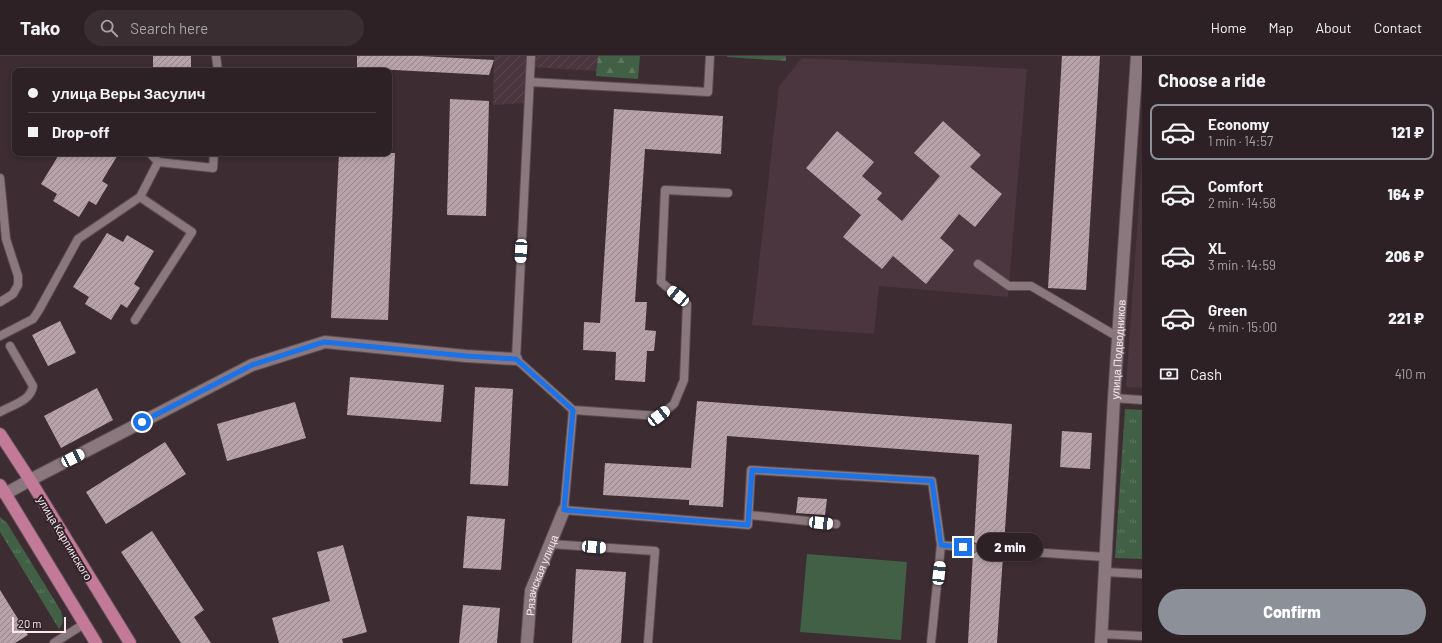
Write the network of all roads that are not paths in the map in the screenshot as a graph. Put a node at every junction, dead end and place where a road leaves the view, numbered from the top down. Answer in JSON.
{"nodes":[{"id":1,"x":216,"y":56,"type":"edge"},
{"id":2,"x":531,"y":56,"type":"edge"},
{"id":3,"x":710,"y":56,"type":"edge"},
{"id":4,"x":1137,"y":56,"type":"edge"},
{"id":5,"x":218,"y":68,"type":"edge"},
{"id":6,"x":530,"y":82,"type":"junction"},
{"id":7,"x":153,"y":156,"type":"edge"},
{"id":8,"x":214,"y":156,"type":"edge"},
{"id":9,"x":158,"y":162,"type":"junction"},
{"id":10,"x":0,"y":178,"type":"edge"},
{"id":11,"x":728,"y":194,"type":"dead end"},
{"id":12,"x":140,"y":197,"type":"junction"},
{"id":13,"x":978,"y":264,"type":"dead end"},
{"id":14,"x":0,"y":302,"type":"edge"},
{"id":15,"x":135,"y":320,"type":"dead end"},
{"id":16,"x":0,"y":336,"type":"edge"},
{"id":17,"x":1118,"y":337,"type":"junction"},
{"id":18,"x":10,"y":346,"type":"dead end"},
{"id":19,"x":516,"y":359,"type":"junction"},
{"id":20,"x":1114,"y":398,"type":"junction"},
{"id":21,"x":1142,"y":400,"type":"edge"},
{"id":22,"x":573,"y":410,"type":"junction"},
{"id":23,"x":0,"y":412,"type":"edge"},
{"id":24,"x":0,"y":434,"type":"edge"},
{"id":25,"x":30,"y":480,"type":"junction"},
{"id":26,"x":2,"y":492,"type":"edge"},
{"id":27,"x":564,"y":510,"type":"junction"},
{"id":28,"x":749,"y":515,"type":"junction"},
{"id":29,"x":836,"y":524,"type":"dead end"},
{"id":30,"x":550,"y":544,"type":"junction"},
{"id":31,"x":941,"y":545,"type":"junction"},
{"id":32,"x":974,"y":548,"type":"dead end"},
{"id":33,"x":1003,"y":550,"type":"dead end"},
{"id":34,"x":1105,"y":557,"type":"junction"},
{"id":35,"x":1104,"y":572,"type":"junction"},
{"id":36,"x":1142,"y":574,"type":"edge"},
{"id":37,"x":84,"y":624,"type":"junction"},
{"id":38,"x":1142,"y":636,"type":"edge"},
{"id":39,"x":1101,"y":638,"type":"edge"},
{"id":40,"x":54,"y":643,"type":"edge"},
{"id":41,"x":96,"y":643,"type":"edge"},
{"id":42,"x":130,"y":643,"type":"edge"},
{"id":43,"x":527,"y":643,"type":"edge"},
{"id":44,"x":648,"y":643,"type":"edge"},
{"id":45,"x":931,"y":643,"type":"edge"}],
"edges":[{"from":1,"to":5,"type":"lane"},
{"from":2,"to":6,"type":"lane"},
{"from":3,"to":6,"type":"lane"},
{"from":4,"to":17,"type":"street","name":"улица Подводников"},
{"from":6,"to":19,"type":"lane"},
{"from":7,"to":9,"type":"lane"},
{"from":8,"to":9,"type":"lane"},
{"from":9,"to":12,"type":"lane"},
{"from":10,"to":14,"type":"lane"},
{"from":11,"to":22,"type":"lane"},
{"from":12,"to":15,"type":"lane"},
{"from":12,"to":16,"type":"lane"},
{"from":13,"to":17,"type":"lane"},
{"from":17,"to":20,"type":"street","name":"улица Подводников"},
{"from":18,"to":23,"type":"lane"},
{"from":19,"to":22,"type":"lane"},
{"from":19,"to":25,"type":"street"},
{"from":20,"to":21,"type":"lane"},
{"from":20,"to":34,"type":"street","name":"улица Подводников"},
{"from":22,"to":27,"type":"lane"},
{"from":24,"to":25,"type":"main road","name":"улица Карпинского"},
{"from":25,"to":26,"type":"street"},
{"from":25,"to":42,"type":"main road","name":"улица Карпинского"},
{"from":26,"to":37,"type":"main road"},
{"from":27,"to":28,"type":"lane"},
{"from":27,"to":30,"type":"street","name":"Рязанская улица"},
{"from":28,"to":29,"type":"lane"},
{"from":28,"to":31,"type":"lane"},
{"from":30,"to":43,"type":"street","name":"Рязанская улица"},
{"from":30,"to":44,"type":"lane"},
{"from":31,"to":32,"type":"lane"},
{"from":31,"to":45,"type":"lane"},
{"from":33,"to":34,"type":"lane"},
{"from":34,"to":35,"type":"street","name":"улица Подводников"},
{"from":35,"to":36,"type":"lane"},
{"from":35,"to":39,"type":"street","name":"улица Подводников"},
{"from":37,"to":40,"type":"lane"},
{"from":37,"to":41,"type":"main road"},
{"from":38,"to":39,"type":"lane"}]}
